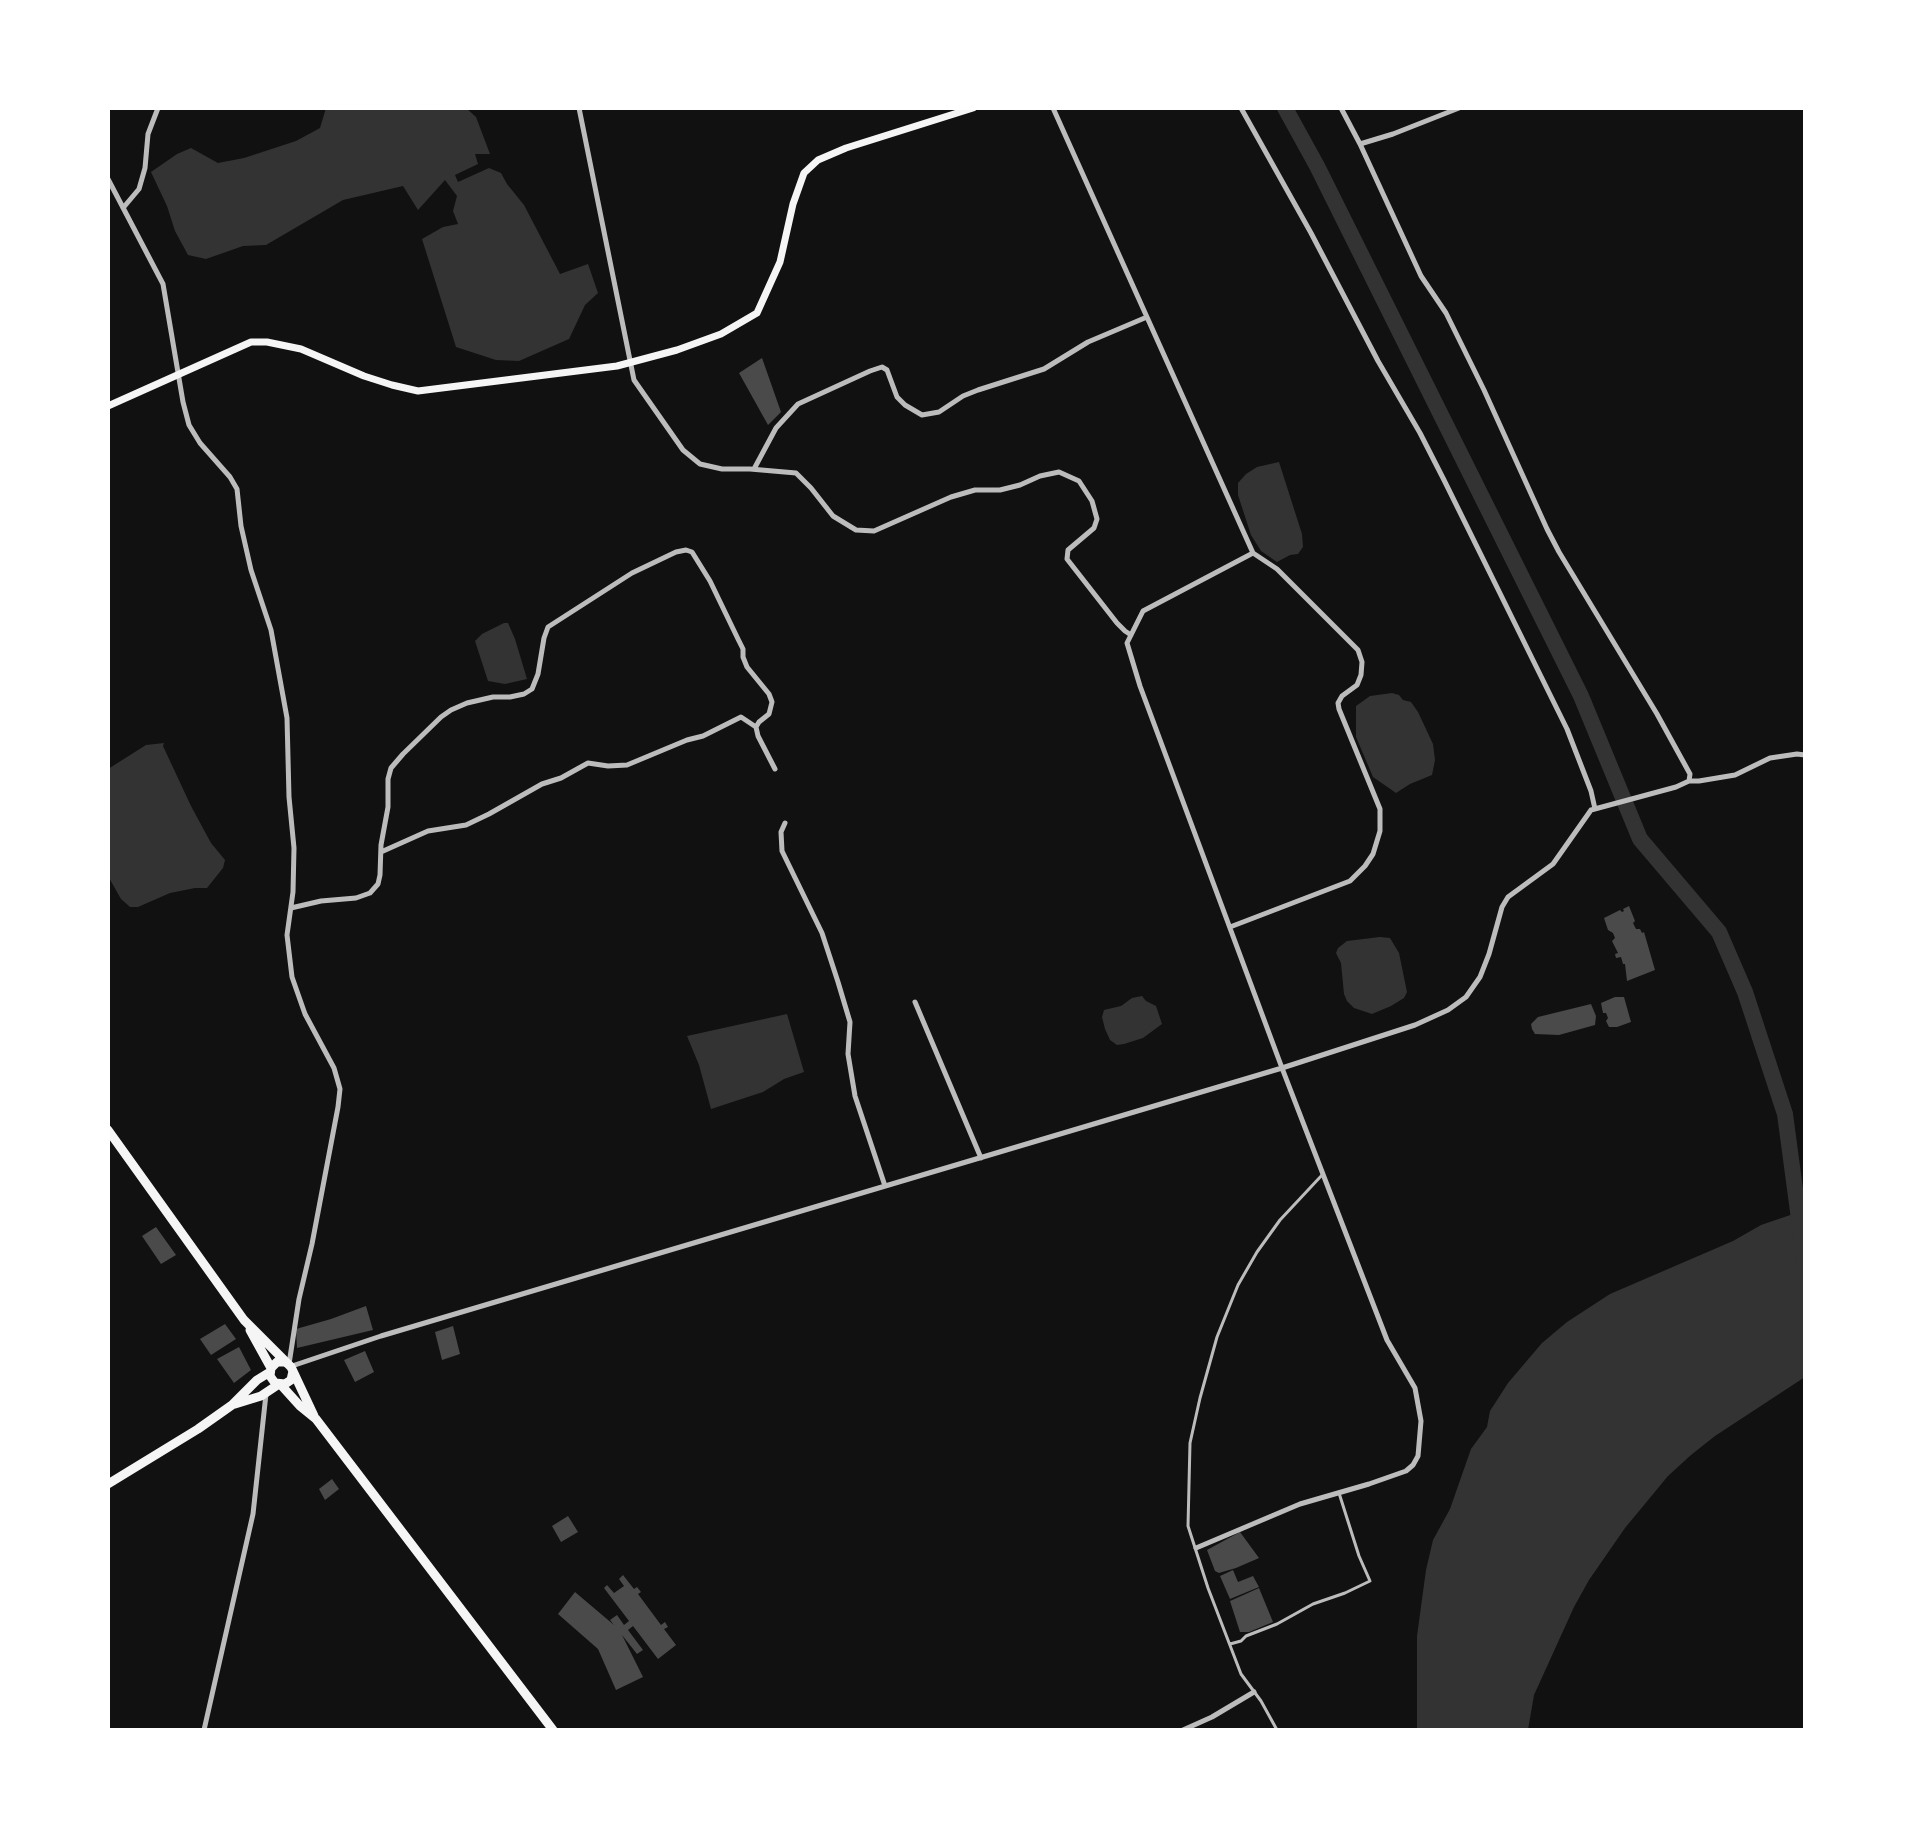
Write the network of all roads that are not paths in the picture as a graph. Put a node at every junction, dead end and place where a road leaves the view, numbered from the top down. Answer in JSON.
{"nodes":[{"id":1,"x":158,"y":108,"type":"edge"},
{"id":2,"x":579,"y":108,"type":"edge"},
{"id":3,"x":973,"y":108,"type":"edge"},
{"id":4,"x":1053,"y":108,"type":"edge"},
{"id":5,"x":1241,"y":108,"type":"edge"},
{"id":6,"x":1341,"y":108,"type":"edge"},
{"id":7,"x":1459,"y":108,"type":"edge"},
{"id":8,"x":1360,"y":144,"type":"junction"},
{"id":9,"x":108,"y":179,"type":"edge"},
{"id":10,"x":123,"y":208,"type":"junction"},
{"id":11,"x":1147,"y":317,"type":"junction"},
{"id":12,"x":630,"y":362,"type":"junction"},
{"id":13,"x":179,"y":373,"type":"junction"},
{"id":14,"x":108,"y":406,"type":"edge"},
{"id":15,"x":754,"y":469,"type":"junction"},
{"id":16,"x":1253,"y":553,"type":"junction"},
{"id":17,"x":1131,"y":635,"type":"junction"},
{"id":18,"x":756,"y":727,"type":"junction"},
{"id":19,"x":1805,"y":755,"type":"edge"},
{"id":20,"x":775,"y":769,"type":"dead end"},
{"id":21,"x":1689,"y":781,"type":"junction"},
{"id":22,"x":1593,"y":810,"type":"junction"},
{"id":23,"x":785,"y":823,"type":"dead end"},
{"id":24,"x":381,"y":852,"type":"junction"},
{"id":25,"x":291,"y":908,"type":"junction"},
{"id":26,"x":1230,"y":927,"type":"junction"},
{"id":27,"x":915,"y":1002,"type":"dead end"},
{"id":28,"x":1282,"y":1068,"type":"junction"},
{"id":29,"x":108,"y":1130,"type":"edge"},
{"id":30,"x":981,"y":1158,"type":"junction"},
{"id":31,"x":1323,"y":1174,"type":"junction"},
{"id":32,"x":885,"y":1186,"type":"junction"},
{"id":33,"x":244,"y":1320,"type":"junction"},
{"id":34,"x":291,"y":1367,"type":"junction"},
{"id":35,"x":270,"y":1370,"type":"junction"},
{"id":36,"x":280,"y":1384,"type":"junction"},
{"id":37,"x":266,"y":1393,"type":"junction"},
{"id":38,"x":232,"y":1405,"type":"junction"},
{"id":39,"x":316,"y":1419,"type":"junction"},
{"id":40,"x":108,"y":1484,"type":"edge"},
{"id":41,"x":1339,"y":1493,"type":"junction"},
{"id":42,"x":1196,"y":1548,"type":"junction"},
{"id":43,"x":1230,"y":1644,"type":"junction"},
{"id":44,"x":1254,"y":1692,"type":"junction"},
{"id":45,"x":204,"y":1730,"type":"edge"},
{"id":46,"x":553,"y":1730,"type":"edge"},
{"id":47,"x":1183,"y":1730,"type":"edge"},
{"id":48,"x":1277,"y":1730,"type":"edge"}],
"edges":[{"from":1,"to":10,"type":"street"},
{"from":2,"to":12,"type":"street"},
{"from":3,"to":12,"type":"main road"},
{"from":4,"to":11,"type":"street"},
{"from":5,"to":22,"type":"street"},
{"from":6,"to":8,"type":"street"},
{"from":7,"to":8,"type":"street"},
{"from":8,"to":21,"type":"street"},
{"from":9,"to":10,"type":"street"},
{"from":10,"to":13,"type":"street"},
{"from":11,"to":15,"type":"street"},
{"from":11,"to":16,"type":"street"},
{"from":12,"to":13,"type":"main road"},
{"from":12,"to":15,"type":"street"},
{"from":13,"to":14,"type":"main road"},
{"from":13,"to":25,"type":"street"},
{"from":15,"to":17,"type":"street"},
{"from":16,"to":17,"type":"street"},
{"from":16,"to":26,"type":"street"},
{"from":17,"to":26,"type":"street"},
{"from":18,"to":20,"type":"street"},
{"from":18,"to":24,"type":"street"},
{"from":18,"to":24,"type":"street"},
{"from":19,"to":21,"type":"street"},
{"from":21,"to":22,"type":"street"},
{"from":22,"to":28,"type":"street"},
{"from":23,"to":32,"type":"street"},
{"from":24,"to":25,"type":"street"},
{"from":25,"to":34,"type":"street"},
{"from":26,"to":28,"type":"street"},
{"from":27,"to":30,"type":"street"},
{"from":28,"to":30,"type":"street"},
{"from":28,"to":31,"type":"street"},
{"from":29,"to":33,"type":"highway"},
{"from":30,"to":32,"type":"street"},
{"from":31,"to":41,"type":"street"},
{"from":31,"to":42,"type":"lane"},
{"from":32,"to":34,"type":"street"},
{"from":33,"to":34,"type":"highway"},
{"from":33,"to":35,"type":"highway"},
{"from":34,"to":35,"type":"highway"},
{"from":34,"to":36,"type":"highway"},
{"from":34,"to":39,"type":"highway"},
{"from":35,"to":36,"type":"highway"},
{"from":35,"to":38,"type":"highway"},
{"from":36,"to":37,"type":"highway"},
{"from":36,"to":39,"type":"highway"},
{"from":37,"to":38,"type":"highway"},
{"from":37,"to":45,"type":"street"},
{"from":38,"to":40,"type":"highway"},
{"from":39,"to":46,"type":"highway"},
{"from":41,"to":42,"type":"street"},
{"from":41,"to":43,"type":"lane"},
{"from":42,"to":43,"type":"lane"},
{"from":43,"to":44,"type":"lane"},
{"from":44,"to":47,"type":"street"},
{"from":44,"to":48,"type":"lane"}]}
